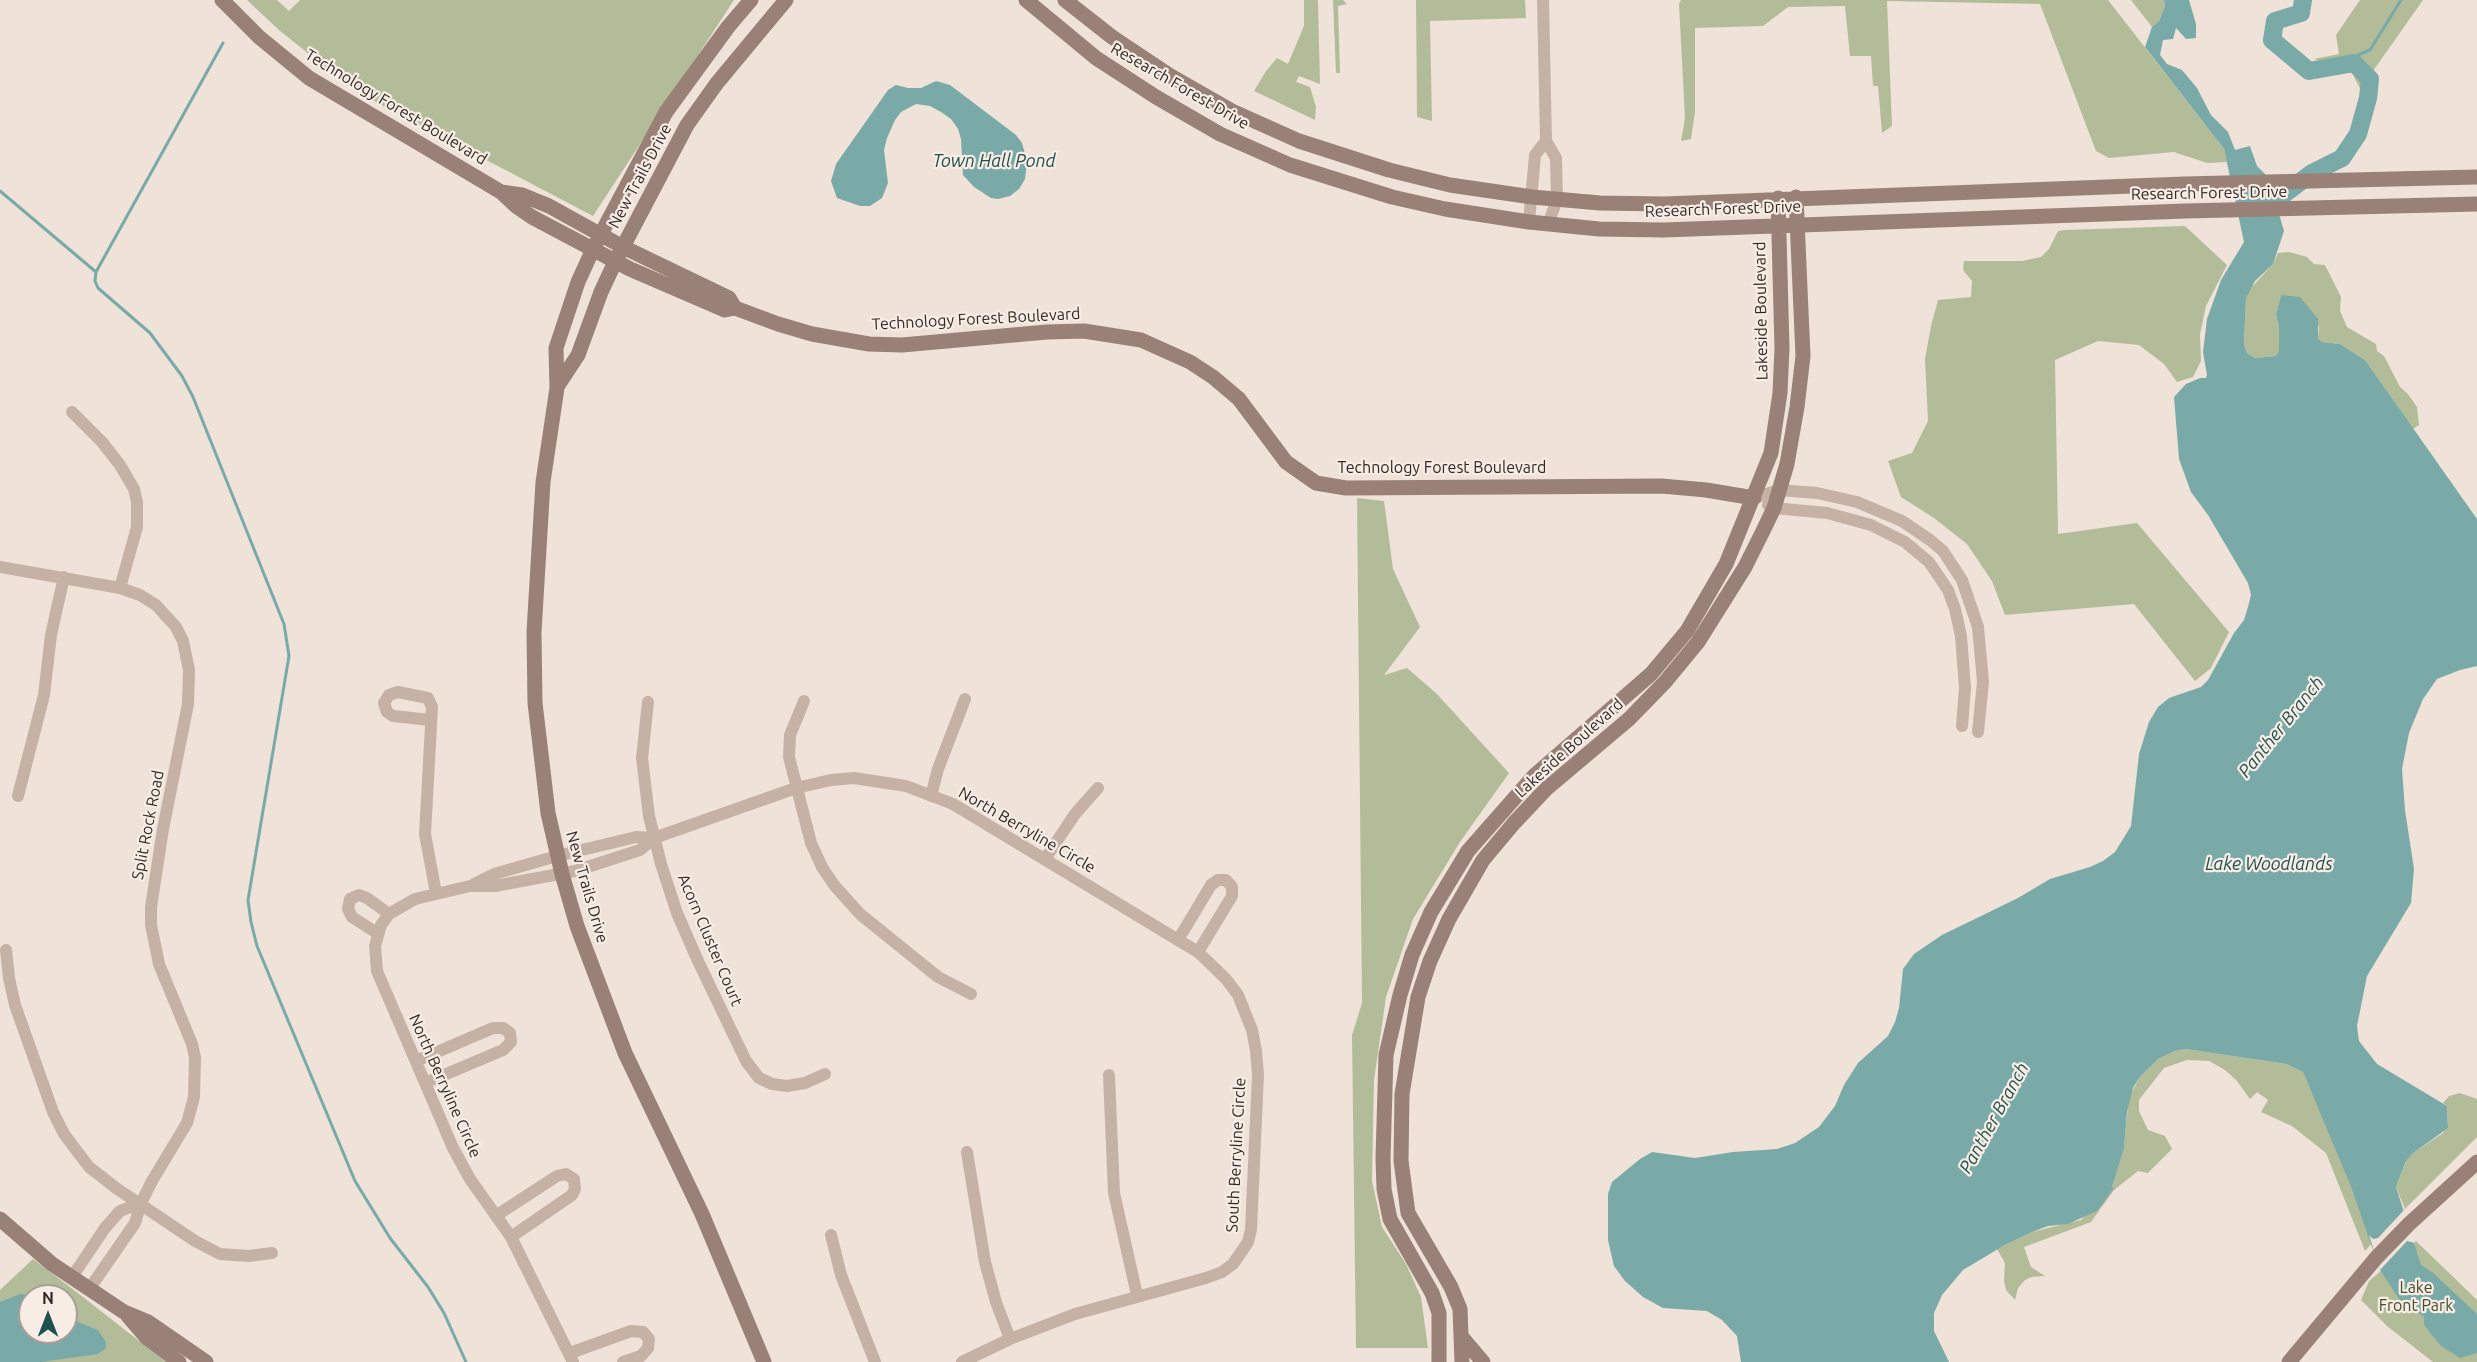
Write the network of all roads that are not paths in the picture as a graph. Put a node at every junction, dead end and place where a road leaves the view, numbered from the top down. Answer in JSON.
{"nodes":[{"id":1,"x":222,"y":0,"type":"edge"},
{"id":2,"x":751,"y":0,"type":"edge"},
{"id":3,"x":786,"y":0,"type":"edge"},
{"id":4,"x":1026,"y":0,"type":"edge"},
{"id":5,"x":1065,"y":0,"type":"edge"},
{"id":6,"x":1543,"y":0,"type":"edge"},
{"id":7,"x":728,"y":27,"type":"junction"},
{"id":8,"x":753,"y":38,"type":"junction"},
{"id":9,"x":741,"y":52,"type":"junction"},
{"id":10,"x":1546,"y":141,"type":"junction"},
{"id":11,"x":2477,"y":177,"type":"edge"},
{"id":12,"x":501,"y":192,"type":"junction"},
{"id":13,"x":1532,"y":197,"type":"junction"},
{"id":14,"x":1796,"y":197,"type":"junction"},
{"id":15,"x":1778,"y":198,"type":"junction"},
{"id":16,"x":1557,"y":200,"type":"junction"},
{"id":17,"x":2477,"y":204,"type":"edge"},
{"id":18,"x":1529,"y":222,"type":"junction"},
{"id":19,"x":1548,"y":224,"type":"junction"},
{"id":20,"x":1797,"y":224,"type":"junction"},
{"id":21,"x":1778,"y":225,"type":"junction"},
{"id":22,"x":601,"y":234,"type":"junction"},
{"id":23,"x":623,"y":247,"type":"junction"},
{"id":24,"x":593,"y":249,"type":"junction"},
{"id":25,"x":615,"y":262,"type":"junction"},
{"id":26,"x":735,"y":308,"type":"junction"},
{"id":27,"x":557,"y":388,"type":"junction"},
{"id":28,"x":72,"y":412,"type":"dead end"},
{"id":29,"x":1779,"y":490,"type":"junction"},
{"id":30,"x":1754,"y":498,"type":"junction"},
{"id":31,"x":1774,"y":508,"type":"junction"},
{"id":32,"x":0,"y":567,"type":"edge"},
{"id":33,"x":63,"y":577,"type":"junction"},
{"id":34,"x":120,"y":588,"type":"junction"},
{"id":35,"x":1687,"y":631,"type":"junction"},
{"id":36,"x":1698,"y":642,"type":"junction"},
{"id":37,"x":965,"y":699,"type":"dead end"},
{"id":38,"x":804,"y":701,"type":"dead end"},
{"id":39,"x":648,"y":702,"type":"dead end"},
{"id":40,"x":431,"y":720,"type":"dead end"},
{"id":41,"x":1962,"y":726,"type":"dead end"},
{"id":42,"x":1978,"y":732,"type":"dead end"},
{"id":43,"x":1534,"y":776,"type":"junction"},
{"id":44,"x":796,"y":788,"type":"junction"},
{"id":45,"x":1098,"y":789,"type":"dead end"},
{"id":46,"x":1546,"y":789,"type":"junction"},
{"id":47,"x":18,"y":796,"type":"dead end"},
{"id":48,"x":932,"y":796,"type":"junction"},
{"id":49,"x":654,"y":838,"type":"junction"},
{"id":50,"x":557,"y":856,"type":"junction"},
{"id":51,"x":1045,"y":859,"type":"junction"},
{"id":52,"x":562,"y":874,"type":"junction"},
{"id":53,"x":470,"y":886,"type":"junction"},
{"id":54,"x":436,"y":893,"type":"junction"},
{"id":55,"x":389,"y":914,"type":"junction"},
{"id":56,"x":377,"y":933,"type":"junction"},
{"id":57,"x":1178,"y":940,"type":"junction"},
{"id":58,"x":6,"y":950,"type":"dead end"},
{"id":59,"x":1198,"y":952,"type":"junction"},
{"id":60,"x":971,"y":994,"type":"dead end"},
{"id":61,"x":1386,"y":1055,"type":"junction"},
{"id":62,"x":1407,"y":1060,"type":"junction"},
{"id":63,"x":416,"y":1061,"type":"junction"},
{"id":64,"x":825,"y":1074,"type":"dead end"},
{"id":65,"x":1109,"y":1075,"type":"dead end"},
{"id":66,"x":425,"y":1083,"type":"junction"},
{"id":67,"x":967,"y":1152,"type":"dead end"},
{"id":68,"x":2477,"y":1153,"type":"edge"},
{"id":69,"x":1383,"y":1158,"type":"junction"},
{"id":70,"x":1401,"y":1161,"type":"junction"},
{"id":71,"x":2477,"y":1162,"type":"edge"},
{"id":72,"x":2451,"y":1184,"type":"junction"},
{"id":73,"x":141,"y":1203,"type":"junction"},
{"id":74,"x":497,"y":1215,"type":"junction"},
{"id":75,"x":0,"y":1219,"type":"edge"},
{"id":76,"x":831,"y":1235,"type":"dead end"},
{"id":77,"x":511,"y":1237,"type":"junction"},
{"id":78,"x":272,"y":1253,"type":"dead end"},
{"id":79,"x":72,"y":1277,"type":"junction"},
{"id":80,"x":90,"y":1288,"type":"junction"},
{"id":81,"x":1137,"y":1295,"type":"junction"},
{"id":82,"x":124,"y":1312,"type":"junction"},
{"id":83,"x":1461,"y":1336,"type":"junction"},
{"id":84,"x":1010,"y":1339,"type":"junction"},
{"id":85,"x":571,"y":1358,"type":"edge"},
{"id":86,"x":179,"y":1362,"type":"edge"},
{"id":87,"x":206,"y":1362,"type":"edge"},
{"id":88,"x":623,"y":1362,"type":"edge"},
{"id":89,"x":764,"y":1362,"type":"edge"},
{"id":90,"x":875,"y":1362,"type":"edge"},
{"id":91,"x":962,"y":1362,"type":"edge"},
{"id":92,"x":1439,"y":1362,"type":"edge"},
{"id":93,"x":1462,"y":1362,"type":"edge"},
{"id":94,"x":1483,"y":1362,"type":"edge"},
{"id":95,"x":2289,"y":1362,"type":"edge"}],
"edges":[{"from":1,"to":12,"type":"street","name":"Technology Forest Boulevard"},
{"from":2,"to":7,"type":"street","name":"New Trails Drive"},
{"from":3,"to":8,"type":"street","name":"New Trails Drive"},
{"from":4,"to":18,"type":"street","name":"Research Forest Drive"},
{"from":5,"to":13,"type":"street","name":"Research Forest Drive"},
{"from":6,"to":10,"type":"street"},
{"from":7,"to":8,"type":"street"},
{"from":7,"to":9,"type":"street"},
{"from":7,"to":22,"type":"street","name":"New Trails Drive"},
{"from":8,"to":9,"type":"street","name":"New Trails Drive"},
{"from":9,"to":23,"type":"street","name":"New Trails Drive"},
{"from":10,"to":13,"type":"street"},
{"from":10,"to":16,"type":"street"},
{"from":11,"to":14,"type":"street","name":"Research Forest Drive"},
{"from":12,"to":22,"type":"street","name":"Technology Forest Boulevard"},
{"from":12,"to":24,"type":"street","name":"Technology Forest Boulevard"},
{"from":13,"to":16,"type":"street","name":"Research Forest Drive"},
{"from":13,"to":18,"type":"street"},
{"from":14,"to":15,"type":"street","name":"Research Forest Drive"},
{"from":14,"to":20,"type":"street","name":"Lakeside Boulevard"},
{"from":15,"to":16,"type":"street","name":"Research Forest Drive"},
{"from":15,"to":21,"type":"street","name":"Lakeside Boulevard"},
{"from":16,"to":19,"type":"street"},
{"from":17,"to":20,"type":"street","name":"Research Forest Drive"},
{"from":18,"to":19,"type":"street","name":"Research Forest Drive"},
{"from":19,"to":21,"type":"street","name":"Research Forest Drive"},
{"from":20,"to":21,"type":"street","name":"Research Forest Drive"},
{"from":20,"to":29,"type":"street","name":"Lakeside Boulevard"},
{"from":21,"to":30,"type":"street","name":"Lakeside Boulevard"},
{"from":22,"to":23,"type":"street","name":"Technology Forest Boulevard"},
{"from":22,"to":24,"type":"street","name":"New Trails Drive"},
{"from":23,"to":25,"type":"street","name":"New Trails Drive"},
{"from":23,"to":26,"type":"street","name":"Technology Forest Boulevard"},
{"from":24,"to":25,"type":"street","name":"Technology Forest Boulevard"},
{"from":24,"to":27,"type":"street","name":"New Trails Drive"},
{"from":25,"to":26,"type":"street","name":"Technology Forest Boulevard"},
{"from":25,"to":27,"type":"street","name":"New Trails Drive"},
{"from":26,"to":30,"type":"street","name":"Technology Forest Boulevard"},
{"from":27,"to":50,"type":"street","name":"New Trails Drive"},
{"from":28,"to":34,"type":"street"},
{"from":29,"to":30,"type":"street","name":"Technology Forest Boulevard"},
{"from":29,"to":31,"type":"street","name":"Lakeside Boulevard"},
{"from":29,"to":42,"type":"street","name":"Technology Forest Boulevard"},
{"from":30,"to":31,"type":"street","name":"Technology Forest Boulevard"},
{"from":30,"to":35,"type":"street","name":"Lakeside Boulevard"},
{"from":31,"to":36,"type":"street","name":"Lakeside Boulevard"},
{"from":31,"to":41,"type":"street","name":"Technology Forest Boulevard"},
{"from":32,"to":33,"type":"street","name":"Split Rock Road"},
{"from":33,"to":34,"type":"street","name":"Split Rock Road"},
{"from":33,"to":47,"type":"street"},
{"from":34,"to":73,"type":"street","name":"Split Rock Road"},
{"from":35,"to":36,"type":"street"},
{"from":35,"to":43,"type":"street","name":"Lakeside Boulevard"},
{"from":36,"to":46,"type":"street","name":"Lakeside Boulevard"},
{"from":37,"to":48,"type":"street"},
{"from":38,"to":44,"type":"street"},
{"from":39,"to":49,"type":"street","name":"Acorn Cluster Court"},
{"from":40,"to":54,"type":"street"},
{"from":43,"to":46,"type":"street"},
{"from":43,"to":61,"type":"street","name":"Lakeside Boulevard"},
{"from":44,"to":48,"type":"street","name":"North Berryline Circle"},
{"from":44,"to":49,"type":"street","name":"North Berryline Circle"},
{"from":44,"to":60,"type":"street"},
{"from":45,"to":51,"type":"street"},
{"from":46,"to":62,"type":"street","name":"Lakeside Boulevard"},
{"from":48,"to":51,"type":"street","name":"North Berryline Circle"},
{"from":49,"to":50,"type":"street","name":"North Berryline Circle"},
{"from":49,"to":52,"type":"street","name":"North Berryline Circle"},
{"from":49,"to":64,"type":"street","name":"Acorn Cluster Court"},
{"from":50,"to":52,"type":"street","name":"New Trails Drive"},
{"from":50,"to":53,"type":"street","name":"North Berryline Circle"},
{"from":51,"to":57,"type":"street","name":"North Berryline Circle"},
{"from":52,"to":53,"type":"street","name":"North Berryline Circle"},
{"from":52,"to":89,"type":"street","name":"New Trails Drive"},
{"from":53,"to":54,"type":"street","name":"North Berryline Circle"},
{"from":54,"to":55,"type":"street","name":"North Berryline Circle"},
{"from":55,"to":56,"type":"street","name":"North Berryline Circle"},
{"from":55,"to":56,"type":"street"},
{"from":56,"to":63,"type":"street","name":"North Berryline Circle"},
{"from":57,"to":59,"type":"street","name":"North Berryline Circle"},
{"from":57,"to":59,"type":"street"},
{"from":58,"to":73,"type":"street"},
{"from":59,"to":81,"type":"street","name":"South Berryline Circle"},
{"from":61,"to":62,"type":"street"},
{"from":61,"to":69,"type":"street","name":"Lakeside Boulevard"},
{"from":62,"to":70,"type":"street","name":"Lakeside Boulevard"},
{"from":63,"to":66,"type":"street","name":"North Berryline Circle"},
{"from":63,"to":66,"type":"street"},
{"from":65,"to":81,"type":"street"},
{"from":66,"to":74,"type":"street","name":"North Berryline Circle"},
{"from":67,"to":84,"type":"street"},
{"from":68,"to":72,"type":"street"},
{"from":69,"to":70,"type":"street"},
{"from":69,"to":92,"type":"street","name":"Lakeside Boulevard"},
{"from":70,"to":83,"type":"street","name":"Lakeside Boulevard"},
{"from":71,"to":72,"type":"street"},
{"from":72,"to":95,"type":"street"},
{"from":73,"to":78,"type":"street"},
{"from":73,"to":79,"type":"street"},
{"from":73,"to":80,"type":"street","name":"Split Rock Road"},
{"from":74,"to":77,"type":"street","name":"North Berryline Circle"},
{"from":74,"to":77,"type":"street"},
{"from":75,"to":79,"type":"street"},
{"from":76,"to":90,"type":"street"},
{"from":77,"to":85,"type":"street","name":"North Berryline Circle"},
{"from":79,"to":80,"type":"street"},
{"from":80,"to":82,"type":"street"},
{"from":81,"to":84,"type":"street","name":"South Berryline Circle"},
{"from":82,"to":86,"type":"street"},
{"from":82,"to":87,"type":"street"},
{"from":83,"to":93,"type":"street","name":"Lakeside Boulevard"},
{"from":83,"to":94,"type":"street"},
{"from":84,"to":91,"type":"street","name":"South Berryline Circle"},
{"from":85,"to":88,"type":"street"}]}
